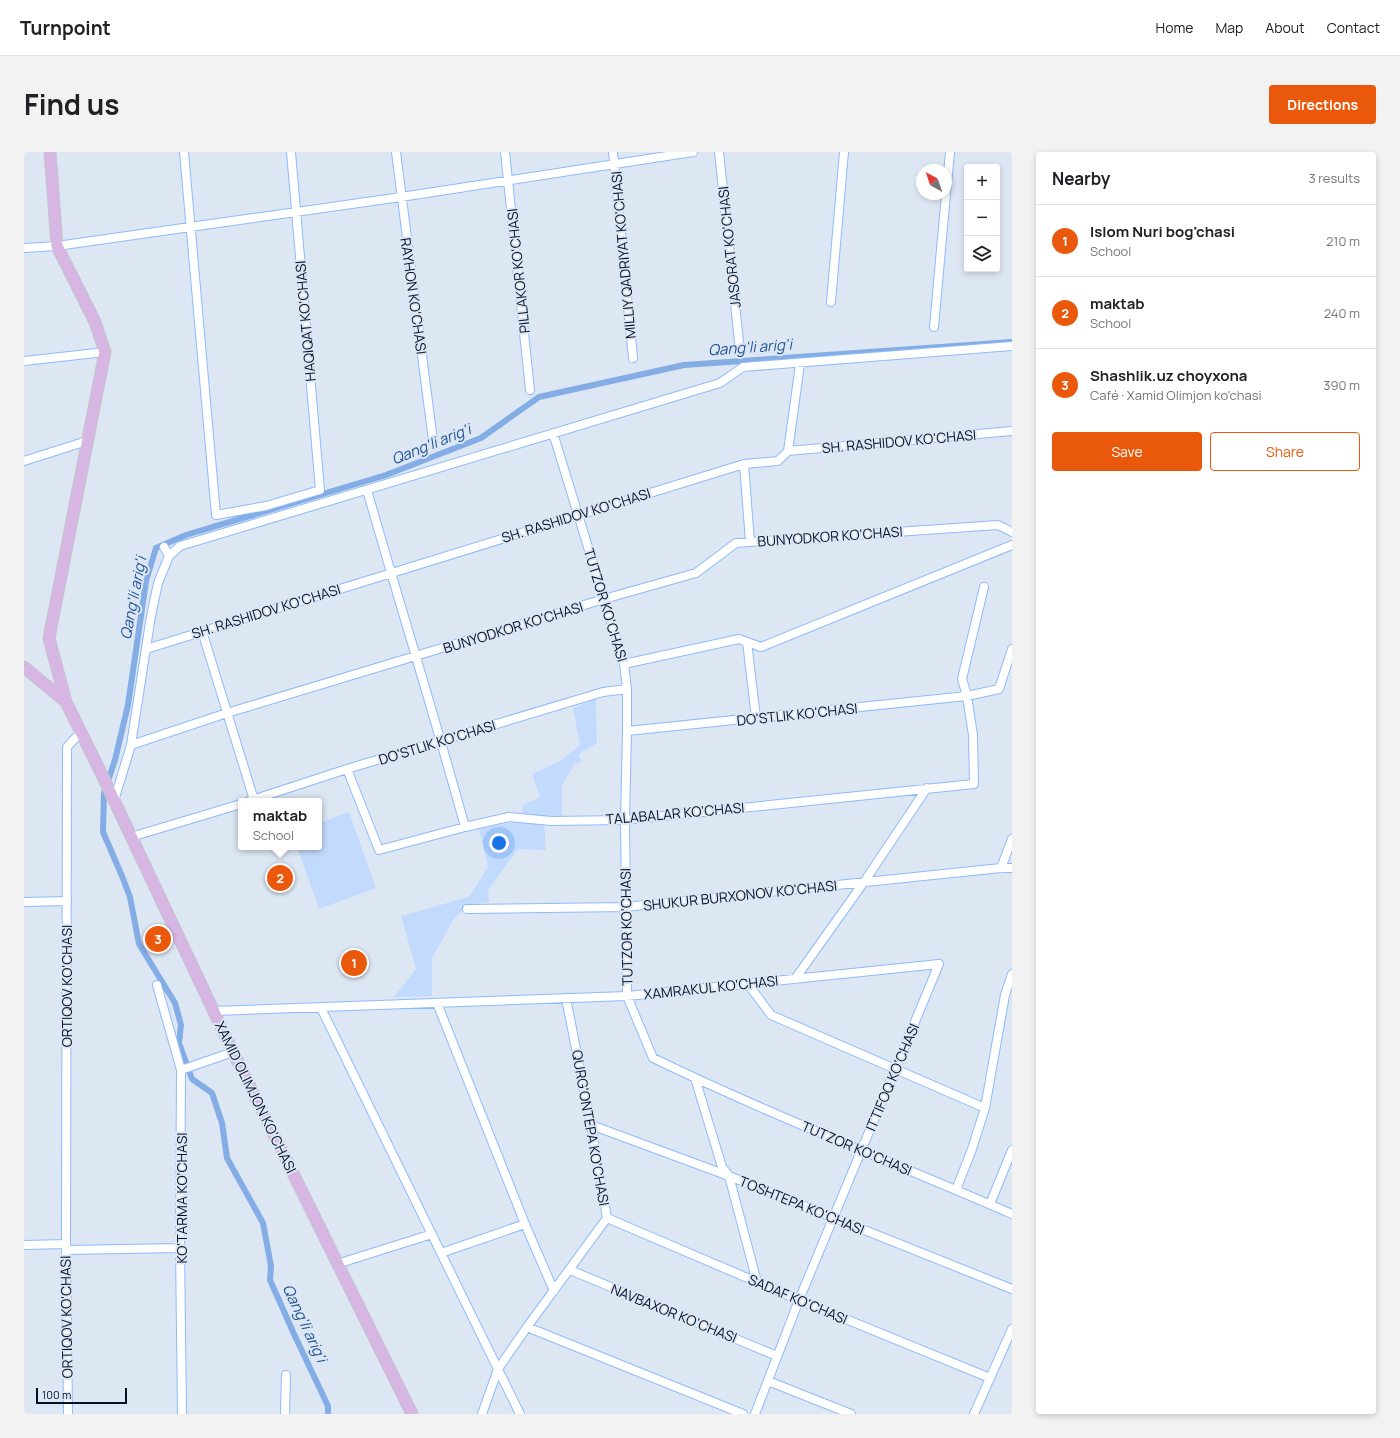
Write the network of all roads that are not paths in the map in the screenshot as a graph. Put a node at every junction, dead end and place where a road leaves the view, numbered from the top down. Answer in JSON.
{"nodes":[{"id":1,"x":50,"y":152,"type":"edge"},
{"id":2,"x":184,"y":152,"type":"edge"},
{"id":3,"x":291,"y":152,"type":"edge"},
{"id":4,"x":396,"y":152,"type":"edge"},
{"id":5,"x":505,"y":152,"type":"edge"},
{"id":6,"x":613,"y":152,"type":"edge"},
{"id":7,"x":693,"y":152,"type":"edge"},
{"id":8,"x":719,"y":152,"type":"edge"},
{"id":9,"x":844,"y":152,"type":"edge"},
{"id":10,"x":950,"y":152,"type":"edge"},
{"id":11,"x":614,"y":164,"type":"junction"},
{"id":12,"x":949,"y":164,"type":"edge"},
{"id":13,"x":508,"y":179,"type":"junction"},
{"id":14,"x":401,"y":196,"type":"junction"},
{"id":15,"x":945,"y":200,"type":"edge"},
{"id":16,"x":296,"y":212,"type":"junction"},
{"id":17,"x":191,"y":227,"type":"junction"},
{"id":18,"x":57,"y":246,"type":"junction"},
{"id":19,"x":24,"y":248,"type":"edge"},
{"id":20,"x":832,"y":302,"type":"dead end"},
{"id":21,"x":934,"y":327,"type":"dead end"},
{"id":22,"x":739,"y":342,"type":"dead end"},
{"id":23,"x":1012,"y":346,"type":"edge"},
{"id":24,"x":105,"y":352,"type":"junction"},
{"id":25,"x":633,"y":358,"type":"dead end"},
{"id":26,"x":24,"y":361,"type":"edge"},
{"id":27,"x":800,"y":364,"type":"junction"},
{"id":28,"x":530,"y":390,"type":"dead end"},
{"id":29,"x":1012,"y":431,"type":"edge"},
{"id":30,"x":553,"y":433,"type":"junction"},
{"id":31,"x":87,"y":441,"type":"junction"},
{"id":32,"x":433,"y":441,"type":"dead end"},
{"id":33,"x":788,"y":451,"type":"junction"},
{"id":34,"x":24,"y":461,"type":"edge"},
{"id":35,"x":744,"y":464,"type":"junction"},
{"id":36,"x":367,"y":490,"type":"junction"},
{"id":37,"x":578,"y":514,"type":"junction"},
{"id":38,"x":1012,"y":532,"type":"edge"},
{"id":39,"x":750,"y":542,"type":"junction"},
{"id":40,"x":1012,"y":545,"type":"edge"},
{"id":41,"x":164,"y":547,"type":"dead end"},
{"id":42,"x":169,"y":556,"type":"junction"},
{"id":43,"x":390,"y":573,"type":"junction"},
{"id":44,"x":984,"y":587,"type":"dead end"},
{"id":45,"x":604,"y":599,"type":"junction"},
{"id":46,"x":202,"y":631,"type":"junction"},
{"id":47,"x":747,"y":642,"type":"junction"},
{"id":48,"x":146,"y":649,"type":"junction"},
{"id":49,"x":1012,"y":649,"type":"edge"},
{"id":50,"x":415,"y":657,"type":"junction"},
{"id":51,"x":624,"y":664,"type":"junction"},
{"id":52,"x":25,"y":670,"type":"edge"},
{"id":53,"x":626,"y":688,"type":"junction"},
{"id":54,"x":967,"y":696,"type":"junction"},
{"id":55,"x":66,"y":702,"type":"junction"},
{"id":56,"x":227,"y":713,"type":"junction"},
{"id":57,"x":756,"y":718,"type":"junction"},
{"id":58,"x":627,"y":731,"type":"junction"},
{"id":59,"x":81,"y":732,"type":"junction"},
{"id":60,"x":442,"y":741,"type":"junction"},
{"id":61,"x":131,"y":745,"type":"junction"},
{"id":62,"x":347,"y":769,"type":"junction"},
{"id":63,"x":927,"y":788,"type":"junction"},
{"id":64,"x":251,"y":798,"type":"edge"},
{"id":65,"x":258,"y":798,"type":"edge"},
{"id":66,"x":114,"y":801,"type":"junction"},
{"id":67,"x":238,"y":805,"type":"edge"},
{"id":68,"x":625,"y":820,"type":"junction"},
{"id":69,"x":465,"y":827,"type":"junction"},
{"id":70,"x":131,"y":837,"type":"junction"},
{"id":71,"x":1012,"y":839,"type":"edge"},
{"id":72,"x":1001,"y":868,"type":"junction"},
{"id":73,"x":1012,"y":868,"type":"edge"},
{"id":74,"x":864,"y":882,"type":"junction"},
{"id":75,"x":67,"y":901,"type":"junction"},
{"id":76,"x":24,"y":902,"type":"edge"},
{"id":77,"x":626,"y":907,"type":"junction"},
{"id":78,"x":467,"y":909,"type":"dead end"},
{"id":79,"x":1012,"y":974,"type":"edge"},
{"id":80,"x":795,"y":978,"type":"junction"},
{"id":81,"x":748,"y":984,"type":"junction"},
{"id":82,"x":157,"y":985,"type":"dead end"},
{"id":83,"x":627,"y":996,"type":"junction"},
{"id":84,"x":566,"y":998,"type":"junction"},
{"id":85,"x":437,"y":1003,"type":"junction"},
{"id":86,"x":320,"y":1008,"type":"junction"},
{"id":87,"x":214,"y":1011,"type":"junction"},
{"id":88,"x":233,"y":1052,"type":"junction"},
{"id":89,"x":186,"y":1068,"type":"junction"},
{"id":90,"x":895,"y":1069,"type":"junction"},
{"id":91,"x":695,"y":1078,"type":"junction"},
{"id":92,"x":985,"y":1108,"type":"junction"},
{"id":93,"x":591,"y":1125,"type":"junction"},
{"id":94,"x":861,"y":1150,"type":"junction"},
{"id":95,"x":1012,"y":1150,"type":"edge"},
{"id":96,"x":729,"y":1176,"type":"junction"},
{"id":97,"x":956,"y":1190,"type":"junction"},
{"id":98,"x":990,"y":1204,"type":"junction"},
{"id":99,"x":1012,"y":1214,"type":"edge"},
{"id":100,"x":607,"y":1218,"type":"junction"},
{"id":101,"x":834,"y":1218,"type":"junction"},
{"id":102,"x":525,"y":1224,"type":"junction"},
{"id":103,"x":432,"y":1234,"type":"junction"},
{"id":104,"x":24,"y":1245,"type":"edge"},
{"id":105,"x":66,"y":1247,"type":"junction"},
{"id":106,"x":180,"y":1248,"type":"junction"},
{"id":107,"x":441,"y":1253,"type":"junction"},
{"id":108,"x":337,"y":1264,"type":"junction"},
{"id":109,"x":570,"y":1270,"type":"junction"},
{"id":110,"x":758,"y":1282,"type":"junction"},
{"id":111,"x":1012,"y":1289,"type":"edge"},
{"id":112,"x":554,"y":1291,"type":"junction"},
{"id":113,"x":799,"y":1300,"type":"junction"},
{"id":114,"x":527,"y":1327,"type":"junction"},
{"id":115,"x":1012,"y":1329,"type":"edge"},
{"id":116,"x":777,"y":1356,"type":"junction"},
{"id":117,"x":498,"y":1370,"type":"junction"},
{"id":118,"x":286,"y":1375,"type":"dead end"},
{"id":119,"x":990,"y":1378,"type":"junction"},
{"id":120,"x":768,"y":1381,"type":"junction"},
{"id":121,"x":68,"y":1414,"type":"edge"},
{"id":122,"x":182,"y":1414,"type":"edge"},
{"id":123,"x":285,"y":1414,"type":"edge"},
{"id":124,"x":412,"y":1414,"type":"edge"},
{"id":125,"x":482,"y":1414,"type":"edge"},
{"id":126,"x":520,"y":1414,"type":"edge"},
{"id":127,"x":742,"y":1414,"type":"edge"},
{"id":128,"x":755,"y":1414,"type":"edge"},
{"id":129,"x":851,"y":1414,"type":"edge"},
{"id":130,"x":974,"y":1414,"type":"edge"}],
"edges":[{"from":1,"to":18,"type":"main road"},
{"from":2,"to":17,"type":"street"},
{"from":3,"to":16,"type":"street","name":"HAQIQAT KO'CHASI"},
{"from":4,"to":14,"type":"street","name":"RAYHON KO'CHASI"},
{"from":5,"to":13,"type":"street","name":"PILLAKOR KO'CHASI"},
{"from":6,"to":11,"type":"street","name":"MILLIY QADRIYAT KO'CHASI"},
{"from":7,"to":11,"type":"street"},
{"from":8,"to":22,"type":"street","name":"JASORAT KO'CHASI"},
{"from":9,"to":20,"type":"street"},
{"from":10,"to":12,"type":"street"},
{"from":11,"to":13,"type":"street"},
{"from":11,"to":25,"type":"street","name":"MILLIY QADRIYAT KO'CHASI"},
{"from":13,"to":14,"type":"street"},
{"from":13,"to":28,"type":"street","name":"PILLAKOR KO'CHASI"},
{"from":14,"to":16,"type":"street"},
{"from":14,"to":32,"type":"street","name":"RAYHON KO'CHASI"},
{"from":15,"to":21,"type":"street"},
{"from":16,"to":17,"type":"street"},
{"from":16,"to":17,"type":"street","name":"HAQIQAT KO'CHASI"},
{"from":17,"to":18,"type":"street"},
{"from":18,"to":19,"type":"street"},
{"from":18,"to":24,"type":"main road"},
{"from":23,"to":27,"type":"street"},
{"from":24,"to":26,"type":"street"},
{"from":24,"to":31,"type":"main road"},
{"from":27,"to":30,"type":"street"},
{"from":27,"to":33,"type":"street"},
{"from":29,"to":33,"type":"street","name":"SH. RASHIDOV KO'CHASI"},
{"from":30,"to":36,"type":"street"},
{"from":30,"to":37,"type":"street","name":"TUTZOR KO'CHASI"},
{"from":31,"to":34,"type":"street"},
{"from":31,"to":55,"type":"main road"},
{"from":33,"to":35,"type":"street","name":"SH. RASHIDOV KO'CHASI"},
{"from":35,"to":37,"type":"street","name":"SH. RASHIDOV KO'CHASI"},
{"from":35,"to":39,"type":"street"},
{"from":36,"to":42,"type":"street"},
{"from":36,"to":43,"type":"street"},
{"from":37,"to":43,"type":"street","name":"SH. RASHIDOV KO'CHASI"},
{"from":37,"to":45,"type":"street","name":"TUTZOR KO'CHASI"},
{"from":38,"to":39,"type":"street","name":"BUNYODKOR KO'CHASI"},
{"from":39,"to":45,"type":"street","name":"BUNYODKOR KO'CHASI"},
{"from":40,"to":47,"type":"street"},
{"from":41,"to":42,"type":"street"},
{"from":42,"to":48,"type":"street"},
{"from":43,"to":46,"type":"street","name":"SH. RASHIDOV KO'CHASI"},
{"from":43,"to":50,"type":"street"},
{"from":44,"to":54,"type":"street"},
{"from":45,"to":50,"type":"street","name":"BUNYODKOR KO'CHASI"},
{"from":45,"to":51,"type":"street","name":"TUTZOR KO'CHASI"},
{"from":46,"to":48,"type":"street","name":"SH. RASHIDOV KO'CHASI"},
{"from":46,"to":56,"type":"street"},
{"from":47,"to":51,"type":"street"},
{"from":47,"to":57,"type":"street"},
{"from":48,"to":61,"type":"street"},
{"from":49,"to":54,"type":"street","name":"DO'STLIK KO'CHASI"},
{"from":50,"to":56,"type":"street","name":"BUNYODKOR KO'CHASI"},
{"from":50,"to":60,"type":"street"},
{"from":51,"to":53,"type":"street","name":"TUTZOR KO'CHASI"},
{"from":52,"to":55,"type":"main road"},
{"from":53,"to":58,"type":"street","name":"TUTZOR KO'CHASI"},
{"from":53,"to":60,"type":"street","name":"DO'STLIK KO'CHASI"},
{"from":54,"to":57,"type":"street","name":"DO'STLIK KO'CHASI"},
{"from":54,"to":63,"type":"street","name":"TALABALAR KO'CHASI"},
{"from":55,"to":59,"type":"main road"},
{"from":56,"to":61,"type":"street","name":"BUNYODKOR KO'CHASI"},
{"from":56,"to":64,"type":"street"},
{"from":57,"to":58,"type":"street","name":"DO'STLIK KO'CHASI"},
{"from":58,"to":68,"type":"street","name":"TUTZOR KO'CHASI"},
{"from":59,"to":66,"type":"main road","name":"XAMID OLIMJON KO'CHASI"},
{"from":59,"to":75,"type":"street","name":"ORTIQOV KO'CHASI"},
{"from":60,"to":62,"type":"street","name":"DO'STLIK KO'CHASI"},
{"from":60,"to":69,"type":"street"},
{"from":61,"to":66,"type":"street"},
{"from":62,"to":65,"type":"street","name":"DO'STLIK KO'CHASI"},
{"from":62,"to":69,"type":"street","name":"TALABALAR KO'CHASI"},
{"from":63,"to":68,"type":"street","name":"TALABALAR KO'CHASI"},
{"from":63,"to":74,"type":"street"},
{"from":66,"to":70,"type":"main road","name":"XAMID OLIMJON KO'CHASI"},
{"from":67,"to":70,"type":"street"},
{"from":68,"to":69,"type":"street","name":"TALABALAR KO'CHASI"},
{"from":68,"to":77,"type":"street","name":"TUTZOR KO'CHASI"},
{"from":70,"to":87,"type":"main road","name":"XAMID OLIMJON KO'CHASI"},
{"from":71,"to":72,"type":"street"},
{"from":72,"to":73,"type":"street","name":"SHUKUR BURXONOV KO'CHASI"},
{"from":72,"to":74,"type":"street","name":"SHUKUR BURXONOV KO'CHASI"},
{"from":74,"to":77,"type":"street","name":"SHUKUR BURXONOV KO'CHASI"},
{"from":74,"to":80,"type":"street"},
{"from":75,"to":76,"type":"street"},
{"from":75,"to":105,"type":"street","name":"ORTIQOV KO'CHASI"},
{"from":77,"to":78,"type":"street","name":"SHUKUR BURXONOV KO'CHASI"},
{"from":77,"to":83,"type":"street","name":"TUTZOR KO'CHASI"},
{"from":79,"to":92,"type":"street"},
{"from":80,"to":81,"type":"street","name":"XAMRAKUL KO'CHASI"},
{"from":80,"to":90,"type":"street","name":"ITTIFOQ KO'CHASI"},
{"from":81,"to":83,"type":"street","name":"XAMRAKUL KO'CHASI"},
{"from":81,"to":90,"type":"street"},
{"from":82,"to":89,"type":"street","name":"KO'TARMA KO'CHASI"},
{"from":83,"to":84,"type":"street","name":"XAMRAKUL KO'CHASI"},
{"from":83,"to":91,"type":"street","name":"TUTZOR KO'CHASI"},
{"from":84,"to":85,"type":"street","name":"XAMRAKUL KO'CHASI"},
{"from":84,"to":93,"type":"street","name":"QURG'ONTEPA KO'CHASI"},
{"from":85,"to":86,"type":"street","name":"XAMRAKUL KO'CHASI"},
{"from":85,"to":102,"type":"street"},
{"from":86,"to":87,"type":"street","name":"XAMRAKUL KO'CHASI"},
{"from":86,"to":103,"type":"street"},
{"from":87,"to":88,"type":"main road","name":"XAMID OLIMJON KO'CHASI"},
{"from":88,"to":89,"type":"street"},
{"from":88,"to":108,"type":"main road","name":"XAMID OLIMJON KO'CHASI"},
{"from":89,"to":106,"type":"street","name":"KO'TARMA KO'CHASI"},
{"from":90,"to":92,"type":"street"},
{"from":90,"to":94,"type":"street","name":"ITTIFOQ KO'CHASI"},
{"from":91,"to":94,"type":"street","name":"TUTZOR KO'CHASI"},
{"from":91,"to":96,"type":"street"},
{"from":92,"to":97,"type":"street"},
{"from":93,"to":96,"type":"street","name":"TOSHTEPA KO'CHASI"},
{"from":93,"to":100,"type":"street","name":"QURG'ONTEPA KO'CHASI"},
{"from":94,"to":97,"type":"street","name":"TUTZOR KO'CHASI"},
{"from":94,"to":101,"type":"street","name":"ITTIFOQ KO'CHASI"},
{"from":95,"to":98,"type":"street"},
{"from":96,"to":101,"type":"street","name":"TOSHTEPA KO'CHASI"},
{"from":96,"to":110,"type":"street"},
{"from":97,"to":98,"type":"street","name":"TUTZOR KO'CHASI"},
{"from":98,"to":99,"type":"street","name":"TUTZOR KO'CHASI"},
{"from":100,"to":109,"type":"street","name":"QURG'ONTEPA KO'CHASI"},
{"from":100,"to":110,"type":"street","name":"SADAF KO'CHASI"},
{"from":101,"to":111,"type":"street","name":"TOSHTEPA KO'CHASI"},
{"from":101,"to":113,"type":"street","name":"ITTIFOQ KO'CHASI"},
{"from":102,"to":107,"type":"street"},
{"from":102,"to":112,"type":"street"},
{"from":103,"to":107,"type":"street"},
{"from":103,"to":108,"type":"street"},
{"from":104,"to":105,"type":"street","name":"ORTIQOV KO'CHASI"},
{"from":105,"to":106,"type":"street"},
{"from":105,"to":121,"type":"street","name":"ORTIQOV KO'CHASI"},
{"from":106,"to":122,"type":"street","name":"KO'TARMA KO'CHASI"},
{"from":107,"to":117,"type":"street"},
{"from":108,"to":124,"type":"main road","name":"XAMID OLIMJON KO'CHASI"},
{"from":109,"to":112,"type":"street","name":"QURG'ONTEPA KO'CHASI"},
{"from":109,"to":116,"type":"street","name":"NAVBAXOR KO'CHASI"},
{"from":110,"to":113,"type":"street","name":"SADAF KO'CHASI"},
{"from":112,"to":114,"type":"street","name":"QURG'ONTEPA KO'CHASI"},
{"from":113,"to":116,"type":"street","name":"ITTIFOQ KO'CHASI"},
{"from":113,"to":119,"type":"street","name":"SADAF KO'CHASI"},
{"from":114,"to":117,"type":"street","name":"QURG'ONTEPA KO'CHASI"},
{"from":114,"to":127,"type":"street"},
{"from":115,"to":119,"type":"street"},
{"from":116,"to":120,"type":"street","name":"ITTIFOQ KO'CHASI"},
{"from":117,"to":125,"type":"street","name":"QURG'ONTEPA KO'CHASI"},
{"from":117,"to":126,"type":"street"},
{"from":118,"to":123,"type":"street"},
{"from":119,"to":130,"type":"street"},
{"from":120,"to":128,"type":"street","name":"ITTIFOQ KO'CHASI"},
{"from":120,"to":129,"type":"street"}]}
